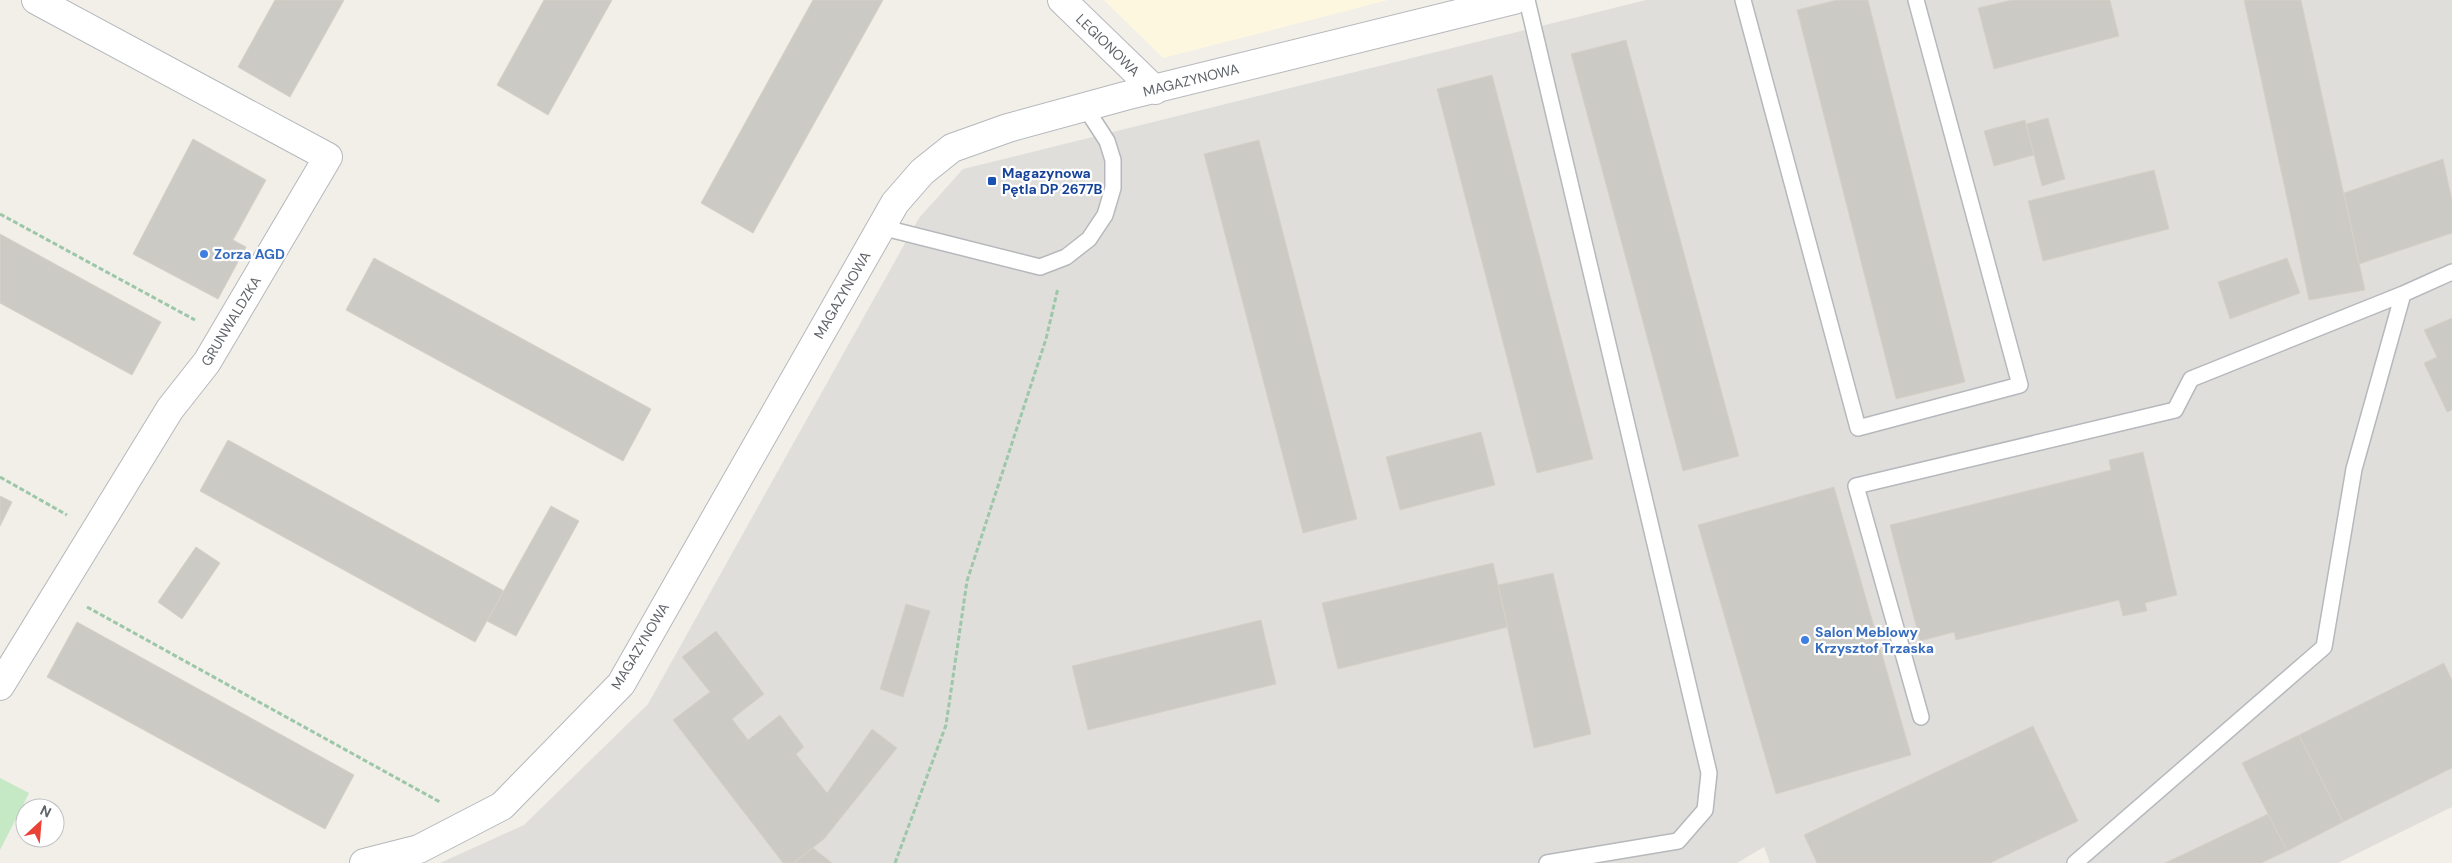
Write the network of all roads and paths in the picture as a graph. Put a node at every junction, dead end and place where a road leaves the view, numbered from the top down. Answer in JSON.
{"nodes":[{"id":1,"x":36,"y":0,"type":"edge"},
{"id":2,"x":1062,"y":0,"type":"edge"},
{"id":3,"x":1514,"y":0,"type":"edge"},
{"id":4,"x":1527,"y":0,"type":"edge"},
{"id":5,"x":1743,"y":0,"type":"edge"},
{"id":6,"x":1916,"y":0,"type":"edge"},
{"id":7,"x":1155,"y":90,"type":"junction"},
{"id":8,"x":1085,"y":107,"type":"junction"},
{"id":9,"x":0,"y":214,"type":"edge"},
{"id":10,"x":881,"y":227,"type":"junction"},
{"id":11,"x":1066,"y":256,"type":"junction"},
{"id":12,"x":2452,"y":272,"type":"edge"},
{"id":13,"x":2403,"y":294,"type":"junction"},
{"id":14,"x":223,"y":335,"type":"junction"},
{"id":15,"x":0,"y":477,"type":"edge"},
{"id":16,"x":95,"y":530,"type":"junction"},
{"id":17,"x":58,"y":591,"type":"junction"},
{"id":18,"x":0,"y":686,"type":"edge"},
{"id":19,"x":1921,"y":717,"type":"dead end"},
{"id":20,"x":474,"y":821,"type":"junction"},
{"id":21,"x":364,"y":863,"type":"edge"},
{"id":22,"x":895,"y":863,"type":"edge"},
{"id":23,"x":1547,"y":863,"type":"edge"},
{"id":24,"x":2076,"y":863,"type":"edge"}],
"edges":[{"from":1,"to":14,"type":"street","name":"GRUNWALDZKA"},
{"from":2,"to":7,"type":"street","name":"LEGIONOWA"},
{"from":3,"to":7,"type":"street","name":"MAGAZYNOWA"},
{"from":4,"to":23,"type":"lane"},
{"from":5,"to":6,"type":"lane"},
{"from":7,"to":8,"type":"street","name":"MAGAZYNOWA"},
{"from":8,"to":10,"type":"street","name":"MAGAZYNOWA"},
{"from":8,"to":11,"type":"lane"},
{"from":9,"to":14,"type":"path"},
{"from":10,"to":11,"type":"lane"},
{"from":10,"to":20,"type":"street","name":"MAGAZYNOWA"},
{"from":11,"to":22,"type":"path"},
{"from":12,"to":13,"type":"lane"},
{"from":13,"to":19,"type":"lane"},
{"from":13,"to":24,"type":"lane"},
{"from":14,"to":16,"type":"street","name":"GRUNWALDZKA"},
{"from":15,"to":16,"type":"path"},
{"from":16,"to":17,"type":"street","name":"GRUNWALDZKA"},
{"from":17,"to":18,"type":"street","name":"GRUNWALDZKA"},
{"from":17,"to":20,"type":"path"},
{"from":20,"to":21,"type":"street","name":"MAGAZYNOWA"}]}
